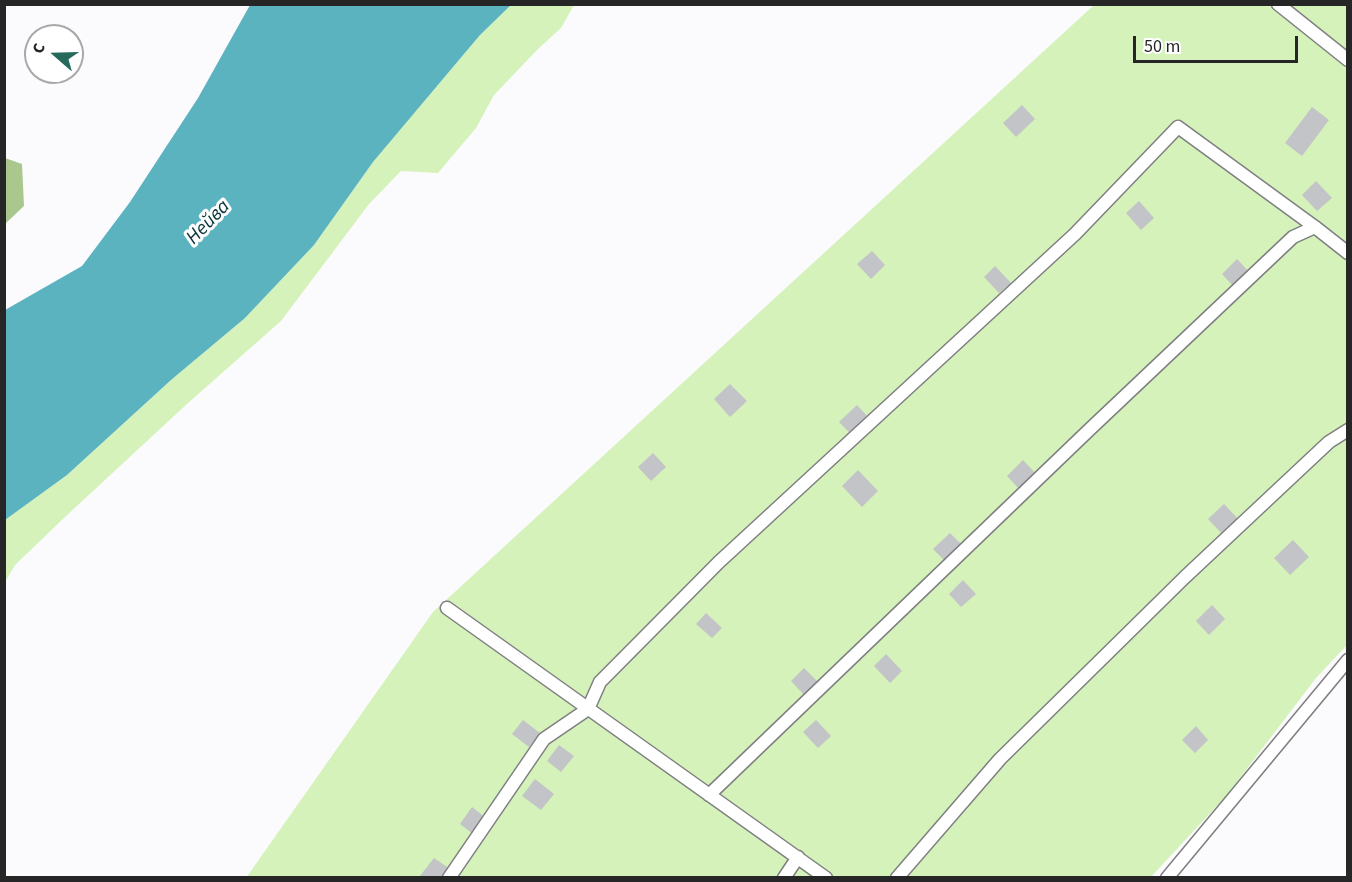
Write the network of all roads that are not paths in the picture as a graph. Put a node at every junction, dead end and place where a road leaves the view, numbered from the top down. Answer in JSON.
{"nodes":[{"id":1,"x":1278,"y":4,"type":"edge"},
{"id":2,"x":1347,"y":60,"type":"edge"},
{"id":3,"x":1315,"y":228,"type":"junction"},
{"id":4,"x":1347,"y":253,"type":"edge"},
{"id":5,"x":1347,"y":430,"type":"edge"},
{"id":6,"x":447,"y":608,"type":"dead end"},
{"id":7,"x":1347,"y":660,"type":"edge"},
{"id":8,"x":588,"y":709,"type":"junction"},
{"id":9,"x":709,"y":795,"type":"junction"},
{"id":10,"x":798,"y":856,"type":"junction"},
{"id":11,"x":449,"y":878,"type":"edge"},
{"id":12,"x":784,"y":878,"type":"edge"},
{"id":13,"x":826,"y":878,"type":"edge"},
{"id":14,"x":897,"y":878,"type":"edge"},
{"id":15,"x":1167,"y":878,"type":"edge"}],
"edges":[{"from":1,"to":2,"type":"lane"},
{"from":3,"to":4,"type":"lane"},
{"from":3,"to":8,"type":"lane"},
{"from":3,"to":9,"type":"lane"},
{"from":5,"to":14,"type":"lane"},
{"from":6,"to":8,"type":"lane"},
{"from":7,"to":15,"type":"lane"},
{"from":8,"to":9,"type":"lane"},
{"from":8,"to":11,"type":"lane"},
{"from":9,"to":10,"type":"lane"},
{"from":10,"to":12,"type":"lane"},
{"from":10,"to":13,"type":"lane"}]}
